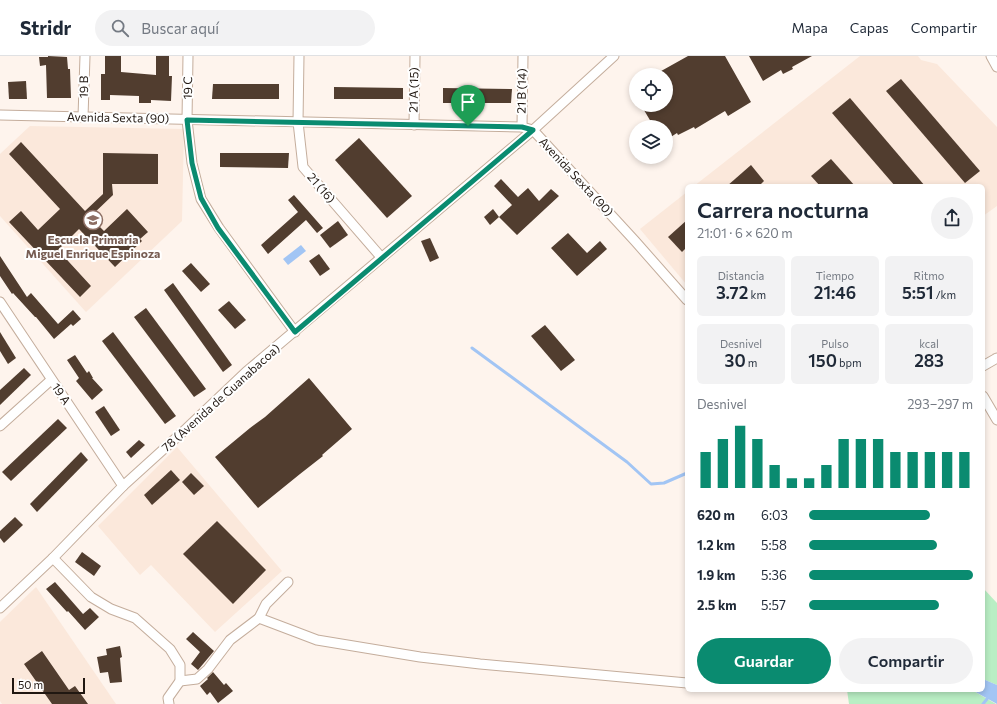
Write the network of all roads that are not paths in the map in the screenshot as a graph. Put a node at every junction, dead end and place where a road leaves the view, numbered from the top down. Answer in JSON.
{"nodes":[{"id":1,"x":84,"y":56,"type":"edge"},
{"id":2,"x":188,"y":56,"type":"edge"},
{"id":3,"x":300,"y":56,"type":"edge"},
{"id":4,"x":415,"y":56,"type":"edge"},
{"id":5,"x":523,"y":56,"type":"edge"},
{"id":6,"x":614,"y":56,"type":"edge"},
{"id":7,"x":992,"y":56,"type":"edge"},
{"id":8,"x":997,"y":67,"type":"edge"},
{"id":9,"x":0,"y":116,"type":"edge"},
{"id":10,"x":83,"y":117,"type":"junction"},
{"id":11,"x":187,"y":120,"type":"junction"},
{"id":12,"x":298,"y":122,"type":"junction"},
{"id":13,"x":414,"y":124,"type":"junction"},
{"id":14,"x":522,"y":127,"type":"junction"},
{"id":15,"x":533,"y":130,"type":"junction"},
{"id":16,"x":381,"y":257,"type":"junction"},
{"id":17,"x":685,"y":298,"type":"edge"},
{"id":18,"x":0,"y":302,"type":"edge"},
{"id":19,"x":295,"y":332,"type":"junction"},
{"id":20,"x":997,"y":358,"type":"edge"},
{"id":21,"x":985,"y":365,"type":"edge"},
{"id":22,"x":51,"y":380,"type":"junction"},
{"id":23,"x":985,"y":399,"type":"edge"},
{"id":24,"x":997,"y":420,"type":"edge"},
{"id":25,"x":0,"y":426,"type":"edge"},
{"id":26,"x":123,"y":486,"type":"junction"},
{"id":27,"x":53,"y":558,"type":"junction"},
{"id":28,"x":288,"y":582,"type":"dead end"},
{"id":29,"x":0,"y":608,"type":"edge"},
{"id":30,"x":259,"y":618,"type":"junction"},
{"id":31,"x":180,"y":681,"type":"junction"},
{"id":32,"x":685,"y":683,"type":"edge"},
{"id":33,"x":169,"y":704,"type":"edge"}],
"edges":[{"from":1,"to":10,"type":"street","name":"19 B"},
{"from":2,"to":11,"type":"street","name":"19 C"},
{"from":3,"to":12,"type":"street","name":"21 (16)"},
{"from":4,"to":13,"type":"street","name":"21 A (15)"},
{"from":5,"to":14,"type":"street","name":"21 B (14)"},
{"from":6,"to":15,"type":"street","name":"78 (Avenida de Guanabacoa)"},
{"from":7,"to":8,"type":"street"},
{"from":9,"to":10,"type":"street","name":"Avenida Sexta (90)"},
{"from":10,"to":11,"type":"street","name":"Avenida Sexta (90)"},
{"from":11,"to":12,"type":"street","name":"Avenida Sexta (90)"},
{"from":11,"to":19,"type":"street","name":"19 C"},
{"from":12,"to":13,"type":"street","name":"Avenida Sexta (90)"},
{"from":12,"to":16,"type":"street","name":"21 (16)"},
{"from":13,"to":14,"type":"street","name":"Avenida Sexta (90)"},
{"from":14,"to":15,"type":"street","name":"Avenida Sexta (90)"},
{"from":15,"to":16,"type":"street","name":"78 (Avenida de Guanabacoa)"},
{"from":15,"to":17,"type":"street","name":"Avenida Sexta (90)"},
{"from":16,"to":19,"type":"street","name":"78 (Avenida de Guanabacoa)"},
{"from":18,"to":22,"type":"street","name":"19 A"},
{"from":19,"to":26,"type":"street","name":"78 (Avenida de Guanabacoa)"},
{"from":20,"to":21,"type":"street"},
{"from":22,"to":25,"type":"street"},
{"from":22,"to":26,"type":"street","name":"19 A"},
{"from":23,"to":24,"type":"street"},
{"from":26,"to":27,"type":"street","name":"78 (Avenida de Guanabacoa)"},
{"from":27,"to":29,"type":"street","name":"78 (Avenida de Guanabacoa)"},
{"from":27,"to":31,"type":"street"},
{"from":28,"to":30,"type":"street"},
{"from":30,"to":31,"type":"street"},
{"from":30,"to":32,"type":"street"},
{"from":31,"to":33,"type":"street"}]}
